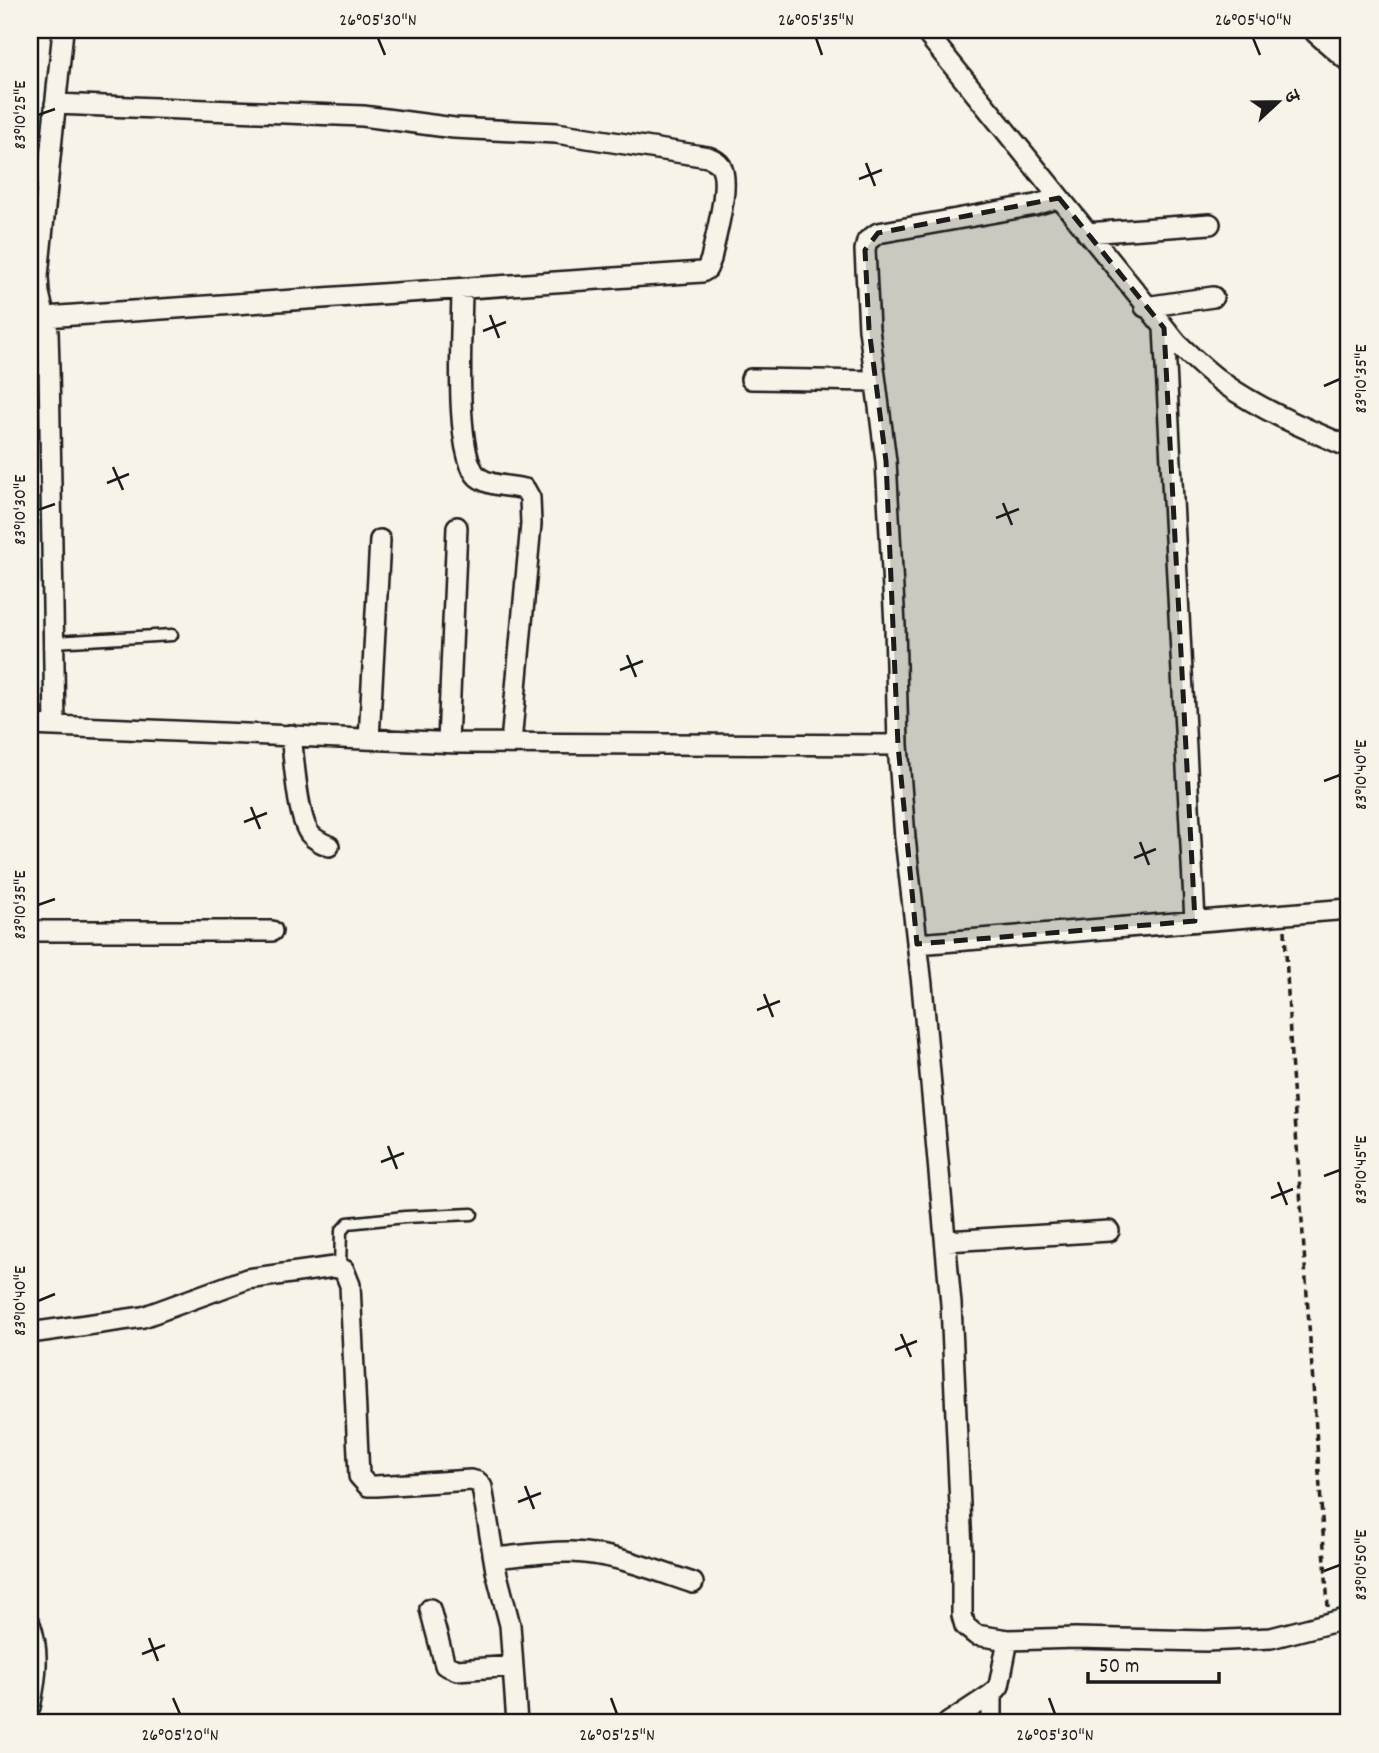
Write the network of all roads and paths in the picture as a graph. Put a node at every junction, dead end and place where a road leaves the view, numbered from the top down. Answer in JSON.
{"nodes":[{"id":1,"x":62,"y":30,"type":"edge"},
{"id":2,"x":924,"y":30,"type":"edge"},
{"id":3,"x":1319,"y":30,"type":"edge"},
{"id":4,"x":1349,"y":56,"type":"edge"},
{"id":5,"x":55,"y":104,"type":"junction"},
{"id":6,"x":1059,"y":198,"type":"junction"},
{"id":7,"x":1210,"y":224,"type":"dead end"},
{"id":8,"x":1087,"y":233,"type":"junction"},
{"id":9,"x":462,"y":289,"type":"junction"},
{"id":10,"x":1213,"y":297,"type":"dead end"},
{"id":11,"x":1145,"y":307,"type":"junction"},
{"id":12,"x":45,"y":317,"type":"junction"},
{"id":13,"x":1164,"y":328,"type":"junction"},
{"id":14,"x":751,"y":379,"type":"dead end"},
{"id":15,"x":875,"y":381,"type":"junction"},
{"id":16,"x":1349,"y":447,"type":"edge"},
{"id":17,"x":457,"y":527,"type":"dead end"},
{"id":18,"x":380,"y":540,"type":"dead end"},
{"id":19,"x":172,"y":635,"type":"dead end"},
{"id":20,"x":54,"y":642,"type":"junction"},
{"id":21,"x":30,"y":725,"type":"edge"},
{"id":22,"x":55,"y":726,"type":"junction"},
{"id":23,"x":291,"y":735,"type":"junction"},
{"id":24,"x":369,"y":738,"type":"junction"},
{"id":25,"x":448,"y":742,"type":"junction"},
{"id":26,"x":511,"y":743,"type":"junction"},
{"id":27,"x":898,"y":745,"type":"junction"},
{"id":28,"x":329,"y":846,"type":"dead end"},
{"id":29,"x":1349,"y":909,"type":"edge"},
{"id":30,"x":1284,"y":914,"type":"junction"},
{"id":31,"x":1195,"y":920,"type":"junction"},
{"id":32,"x":30,"y":931,"type":"edge"},
{"id":33,"x":272,"y":931,"type":"dead end"},
{"id":34,"x":917,"y":944,"type":"junction"},
{"id":35,"x":472,"y":1214,"type":"dead end"},
{"id":36,"x":1109,"y":1231,"type":"dead end"},
{"id":37,"x":947,"y":1241,"type":"junction"},
{"id":38,"x":340,"y":1267,"type":"junction"},
{"id":39,"x":30,"y":1333,"type":"edge"},
{"id":40,"x":494,"y":1558,"type":"junction"},
{"id":41,"x":693,"y":1583,"type":"dead end"},
{"id":42,"x":430,"y":1609,"type":"dead end"},
{"id":43,"x":1349,"y":1618,"type":"edge"},
{"id":44,"x":30,"y":1624,"type":"edge"},
{"id":45,"x":1329,"y":1624,"type":"junction"},
{"id":46,"x":1008,"y":1640,"type":"junction"},
{"id":47,"x":513,"y":1666,"type":"junction"},
{"id":48,"x":992,"y":1694,"type":"junction"},
{"id":49,"x":30,"y":1707,"type":"edge"},
{"id":50,"x":517,"y":1723,"type":"edge"},
{"id":51,"x":948,"y":1723,"type":"edge"},
{"id":52,"x":992,"y":1723,"type":"edge"}],
"edges":[{"from":1,"to":5,"type":"street"},
{"from":2,"to":6,"type":"street"},
{"from":3,"to":4,"type":"street"},
{"from":5,"to":9,"type":"street"},
{"from":5,"to":12,"type":"street"},
{"from":6,"to":8,"type":"street"},
{"from":6,"to":15,"type":"street"},
{"from":7,"to":8,"type":"street"},
{"from":8,"to":11,"type":"street"},
{"from":9,"to":12,"type":"street"},
{"from":9,"to":26,"type":"street"},
{"from":10,"to":11,"type":"street"},
{"from":11,"to":13,"type":"street"},
{"from":12,"to":20,"type":"street"},
{"from":13,"to":16,"type":"street"},
{"from":13,"to":31,"type":"street"},
{"from":14,"to":15,"type":"street"},
{"from":15,"to":27,"type":"street"},
{"from":17,"to":25,"type":"street"},
{"from":18,"to":24,"type":"street"},
{"from":19,"to":20,"type":"lane"},
{"from":20,"to":22,"type":"street"},
{"from":21,"to":22,"type":"street"},
{"from":22,"to":23,"type":"street"},
{"from":23,"to":24,"type":"street"},
{"from":23,"to":28,"type":"street"},
{"from":24,"to":25,"type":"street"},
{"from":25,"to":26,"type":"street"},
{"from":26,"to":27,"type":"street"},
{"from":27,"to":34,"type":"street"},
{"from":29,"to":30,"type":"street"},
{"from":30,"to":31,"type":"street"},
{"from":30,"to":45,"type":"path"},
{"from":31,"to":34,"type":"street"},
{"from":32,"to":33,"type":"street"},
{"from":34,"to":37,"type":"street"},
{"from":35,"to":38,"type":"lane"},
{"from":36,"to":37,"type":"street"},
{"from":37,"to":46,"type":"street"},
{"from":38,"to":39,"type":"street"},
{"from":38,"to":40,"type":"street"},
{"from":40,"to":41,"type":"street"},
{"from":40,"to":47,"type":"street"},
{"from":42,"to":47,"type":"street"},
{"from":43,"to":45,"type":"street"},
{"from":44,"to":49,"type":"street"},
{"from":45,"to":46,"type":"street"},
{"from":46,"to":48,"type":"street"},
{"from":47,"to":50,"type":"street"},
{"from":48,"to":51,"type":"street"},
{"from":48,"to":52,"type":"street"}]}
